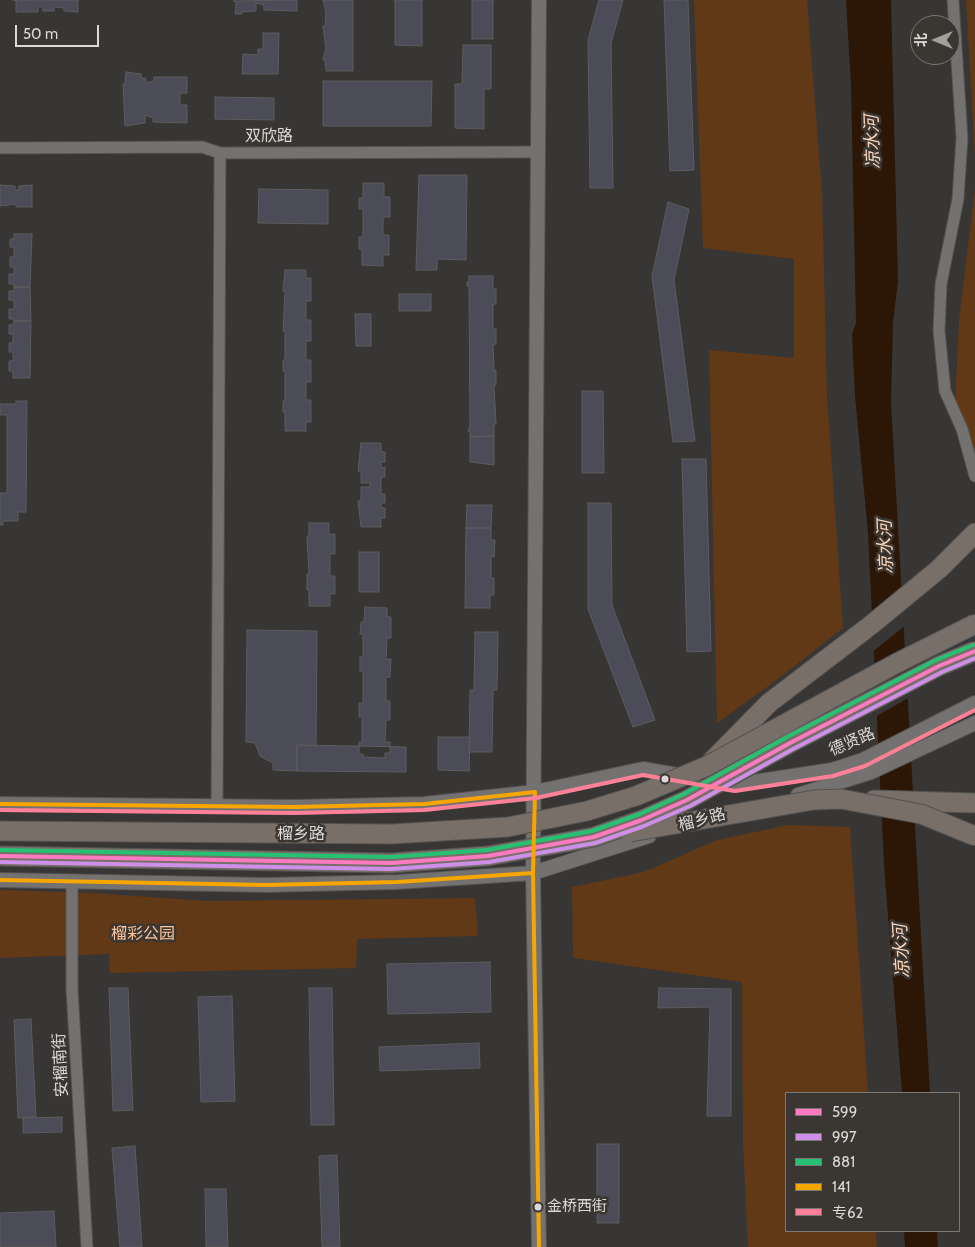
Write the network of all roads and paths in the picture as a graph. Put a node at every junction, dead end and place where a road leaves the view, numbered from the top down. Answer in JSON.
{"nodes":[{"id":1,"x":539,"y":0,"type":"edge"},
{"id":2,"x":953,"y":0,"type":"edge"},
{"id":3,"x":0,"y":148,"type":"edge"},
{"id":4,"x":220,"y":152,"type":"junction"},
{"id":5,"x":538,"y":152,"type":"junction"},
{"id":6,"x":975,"y":476,"type":"edge"},
{"id":7,"x":975,"y":533,"type":"edge"},
{"id":8,"x":975,"y":624,"type":"edge"},
{"id":9,"x":975,"y":651,"type":"edge"},
{"id":10,"x":975,"y":703,"type":"edge"},
{"id":11,"x":975,"y":723,"type":"edge"},
{"id":12,"x":707,"y":766,"type":"junction"},
{"id":13,"x":734,"y":785,"type":"joint"},
{"id":14,"x":535,"y":792,"type":"junction"},
{"id":15,"x":841,"y":799,"type":"junction"},
{"id":16,"x":975,"y":803,"type":"edge"},
{"id":17,"x":0,"y":804,"type":"edge"},
{"id":18,"x":217,"y":806,"type":"junction"},
{"id":19,"x":0,"y":831,"type":"edge"},
{"id":20,"x":975,"y":836,"type":"edge"},
{"id":21,"x":594,"y":837,"type":"junction"},
{"id":22,"x":0,"y":856,"type":"edge"},
{"id":23,"x":533,"y":873,"type":"junction"},
{"id":24,"x":0,"y":880,"type":"edge"},
{"id":25,"x":72,"y":882,"type":"junction"},
{"id":26,"x":87,"y":1247,"type":"edge"},
{"id":27,"x":539,"y":1247,"type":"edge"}],
"edges":[{"from":1,"to":5,"type":"street"},
{"from":2,"to":6,"type":"street"},
{"from":3,"to":4,"type":"street","name":"双欣路"},
{"from":4,"to":5,"type":"street","name":"双欣路"},
{"from":4,"to":18,"type":"street"},
{"from":5,"to":14,"type":"street"},
{"from":7,"to":12,"type":"highway","bridge":true},
{"from":8,"to":12,"type":"highway","name":"榴乡路","bridge":true},
{"from":9,"to":21,"type":"highway","name":"榴乡路","bridge":true},
{"from":10,"to":13,"type":"street","name":"德贤路"},
{"from":11,"to":23,"type":"street","name":"榴乡路"},
{"from":12,"to":19,"type":"highway","name":"榴乡路","bridge":true},
{"from":13,"to":14,"type":"street","name":"榴乡路"},
{"from":14,"to":18,"type":"street","name":"榴乡路"},
{"from":14,"to":23,"type":"street"},
{"from":15,"to":16,"type":"highway","bridge":true},
{"from":15,"to":20,"type":"highway","bridge":true},
{"from":15,"to":21,"type":"highway","bridge":true},
{"from":17,"to":18,"type":"street","name":"榴乡路"},
{"from":21,"to":22,"type":"highway","name":"榴乡路","bridge":true},
{"from":23,"to":25,"type":"street","name":"榴乡路"},
{"from":23,"to":27,"type":"street"},
{"from":24,"to":25,"type":"street","name":"榴乡路"},
{"from":25,"to":26,"type":"street","name":"安榴南街"}]}
